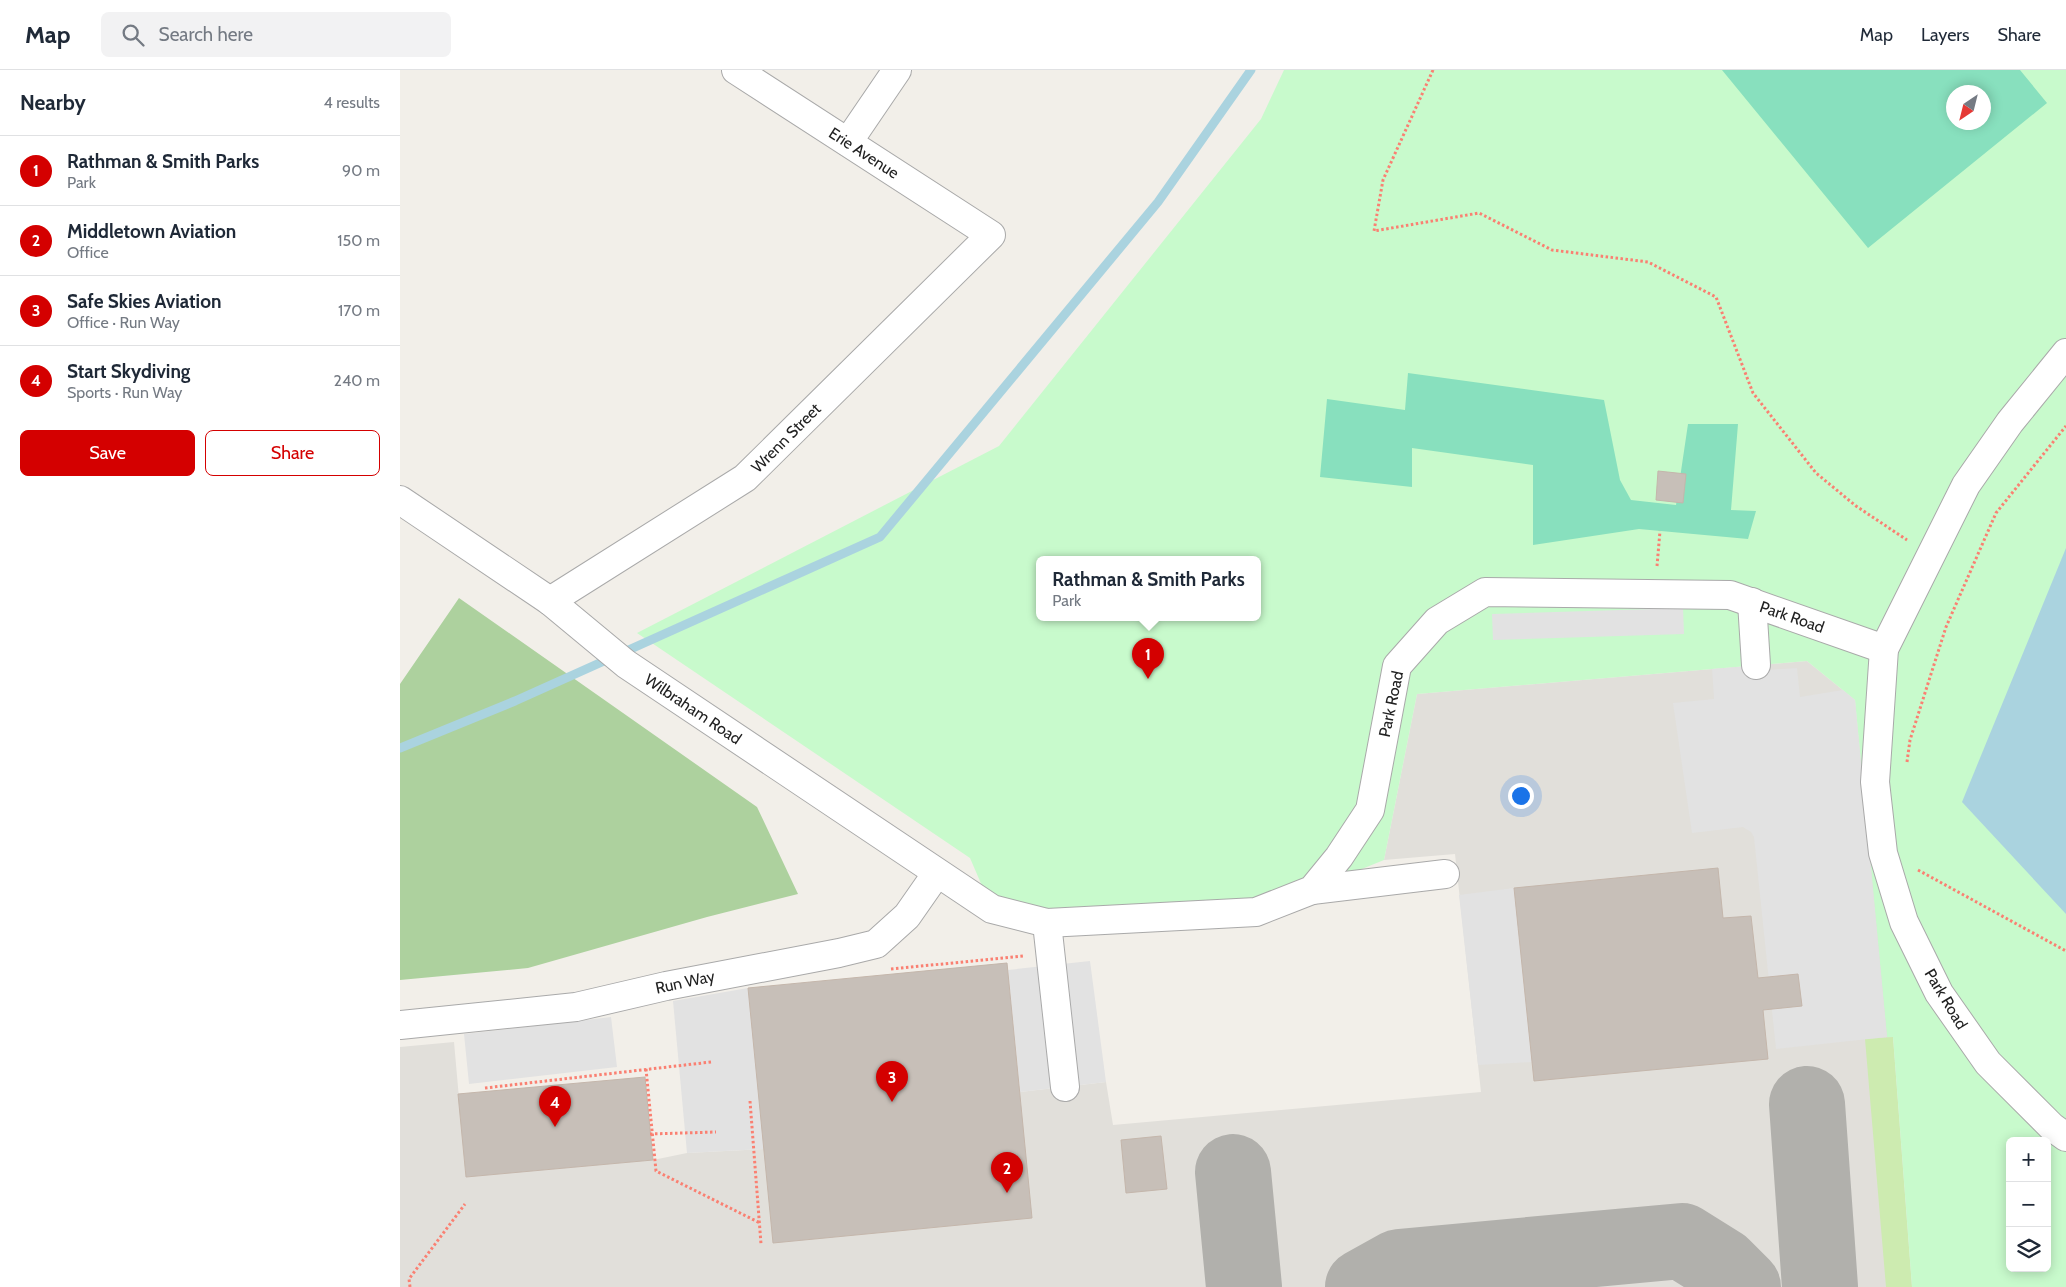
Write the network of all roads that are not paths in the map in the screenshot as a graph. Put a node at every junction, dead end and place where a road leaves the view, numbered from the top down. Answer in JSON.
{"nodes":[{"id":1,"x":736,"y":70,"type":"edge"},
{"id":2,"x":896,"y":70,"type":"edge"},
{"id":3,"x":848,"y":142,"type":"junction"},
{"id":4,"x":992,"y":235,"type":"joint"},
{"id":5,"x":2066,"y":353,"type":"edge"},
{"id":6,"x":400,"y":500,"type":"edge"},
{"id":7,"x":550,"y":601,"type":"junction"},
{"id":8,"x":1752,"y":602,"type":"junction"},
{"id":9,"x":1884,"y":649,"type":"junction"},
{"id":10,"x":1756,"y":665,"type":"dead end"},
{"id":11,"x":937,"y":873,"type":"junction"},
{"id":12,"x":1445,"y":874,"type":"dead end"},
{"id":13,"x":1312,"y":890,"type":"junction"},
{"id":14,"x":992,"y":909,"type":"joint"},
{"id":15,"x":1047,"y":923,"type":"junction"},
{"id":16,"x":400,"y":1025,"type":"edge"},
{"id":17,"x":1065,"y":1087,"type":"dead end"},
{"id":18,"x":2066,"y":1136,"type":"edge"}],
"edges":[{"from":1,"to":3,"type":"street","name":"Erie Avenue"},
{"from":2,"to":3,"type":"street"},
{"from":3,"to":4,"type":"street","name":"Erie Avenue"},
{"from":4,"to":7,"type":"street","name":"Wrenn Street"},
{"from":5,"to":9,"type":"street","name":"Park Road"},
{"from":6,"to":7,"type":"street","name":"Wilbraham Road"},
{"from":7,"to":11,"type":"street","name":"Wilbraham Road"},
{"from":8,"to":9,"type":"street","name":"Park Road"},
{"from":8,"to":10,"type":"street"},
{"from":8,"to":13,"type":"street","name":"Park Road"},
{"from":9,"to":18,"type":"street","name":"Park Road"},
{"from":11,"to":14,"type":"street","name":"Wilbraham Road"},
{"from":11,"to":16,"type":"street","name":"Run Way"},
{"from":12,"to":13,"type":"street"},
{"from":13,"to":15,"type":"street","name":"Park Road"},
{"from":14,"to":15,"type":"street","name":"Park Road"},
{"from":15,"to":17,"type":"street"}]}
